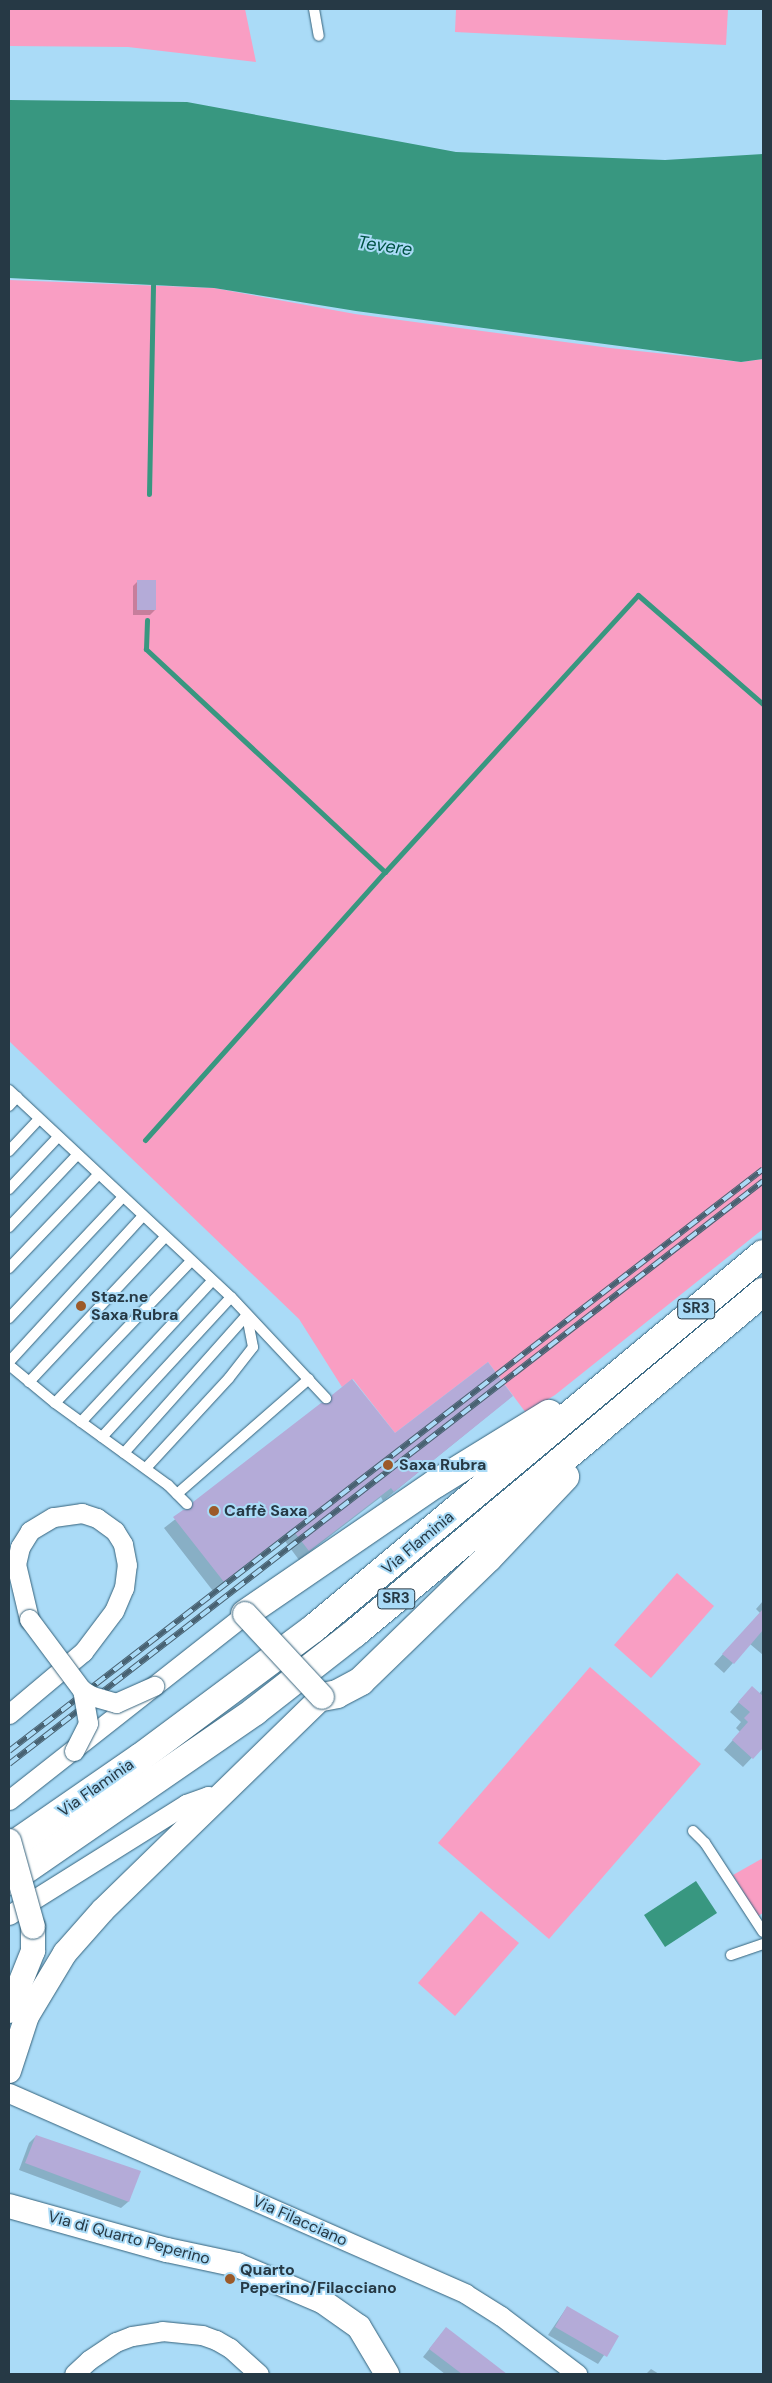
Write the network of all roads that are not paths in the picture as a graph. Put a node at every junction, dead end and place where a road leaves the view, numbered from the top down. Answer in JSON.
{"nodes":[{"id":1,"x":314,"y":9,"type":"edge"},
{"id":2,"x":319,"y":36,"type":"dead end"},
{"id":3,"x":9,"y":1090,"type":"edge"},
{"id":4,"x":17,"y":1097,"type":"junction"},
{"id":5,"x":9,"y":1106,"type":"edge"},
{"id":6,"x":39,"y":1118,"type":"junction"},
{"id":7,"x":58,"y":1137,"type":"junction"},
{"id":8,"x":9,"y":1151,"type":"edge"},
{"id":9,"x":77,"y":1155,"type":"junction"},
{"id":10,"x":98,"y":1175,"type":"junction"},
{"id":11,"x":9,"y":1189,"type":"edge"},
{"id":12,"x":122,"y":1198,"type":"junction"},
{"id":13,"x":142,"y":1217,"type":"junction"},
{"id":14,"x":9,"y":1227,"type":"edge"},
{"id":15,"x":164,"y":1238,"type":"junction"},
{"id":16,"x":763,"y":1254,"type":"edge"},
{"id":17,"x":191,"y":1261,"type":"junction"},
{"id":18,"x":9,"y":1268,"type":"edge"},
{"id":19,"x":212,"y":1281,"type":"junction"},
{"id":20,"x":763,"y":1292,"type":"edge"},
{"id":21,"x":230,"y":1297,"type":"junction"},
{"id":22,"x":247,"y":1315,"type":"junction"},
{"id":23,"x":9,"y":1318,"type":"edge"},
{"id":24,"x":9,"y":1364,"type":"edge"},
{"id":25,"x":629,"y":1365,"type":"junction"},
{"id":26,"x":309,"y":1379,"type":"junction"},
{"id":27,"x":29,"y":1382,"type":"junction"},
{"id":28,"x":326,"y":1398,"type":"dead end"},
{"id":29,"x":55,"y":1403,"type":"junction"},
{"id":30,"x":630,"y":1404,"type":"junction"},
{"id":31,"x":81,"y":1422,"type":"junction"},
{"id":32,"x":102,"y":1437,"type":"junction"},
{"id":33,"x":124,"y":1453,"type":"junction"},
{"id":34,"x":146,"y":1468,"type":"junction"},
{"id":35,"x":177,"y":1494,"type":"junction"},
{"id":36,"x":187,"y":1504,"type":"dead end"},
{"id":37,"x":9,"y":1592,"type":"edge"},
{"id":38,"x":245,"y":1614,"type":"junction"},
{"id":39,"x":29,"y":1619,"type":"junction"},
{"id":40,"x":154,"y":1686,"type":"junction"},
{"id":41,"x":82,"y":1690,"type":"junction"},
{"id":42,"x":322,"y":1697,"type":"junction"},
{"id":43,"x":9,"y":1714,"type":"edge"},
{"id":44,"x":74,"y":1751,"type":"junction"},
{"id":45,"x":9,"y":1800,"type":"edge"},
{"id":46,"x":216,"y":1800,"type":"junction"},
{"id":47,"x":694,"y":1830,"type":"dead end"},
{"id":48,"x":9,"y":1841,"type":"edge"},
{"id":49,"x":9,"y":1848,"type":"edge"},
{"id":50,"x":9,"y":1881,"type":"edge"},
{"id":51,"x":9,"y":1915,"type":"edge"},
{"id":52,"x":763,"y":1932,"type":"edge"},
{"id":53,"x":763,"y":1944,"type":"edge"},
{"id":54,"x":731,"y":1955,"type":"dead end"},
{"id":55,"x":9,"y":2011,"type":"edge"},
{"id":56,"x":9,"y":2071,"type":"edge"},
{"id":57,"x":9,"y":2093,"type":"edge"},
{"id":58,"x":9,"y":2206,"type":"edge"},
{"id":59,"x":74,"y":2374,"type":"edge"},
{"id":60,"x":259,"y":2374,"type":"edge"},
{"id":61,"x":386,"y":2374,"type":"edge"},
{"id":62,"x":577,"y":2374,"type":"edge"}],
"edges":[{"from":1,"to":2,"type":"lane"},
{"from":3,"to":4,"type":"lane"},
{"from":4,"to":5,"type":"lane"},
{"from":4,"to":6,"type":"lane"},
{"from":6,"to":7,"type":"lane"},
{"from":6,"to":8,"type":"lane"},
{"from":7,"to":9,"type":"lane"},
{"from":7,"to":11,"type":"lane"},
{"from":9,"to":10,"type":"lane"},
{"from":9,"to":14,"type":"lane"},
{"from":10,"to":12,"type":"lane"},
{"from":10,"to":18,"type":"lane"},
{"from":12,"to":13,"type":"lane"},
{"from":12,"to":23,"type":"lane"},
{"from":13,"to":15,"type":"lane"},
{"from":13,"to":24,"type":"lane"},
{"from":15,"to":17,"type":"lane"},
{"from":15,"to":27,"type":"lane"},
{"from":16,"to":25,"type":"highway","name":"Via Flaminia","number":"SR3"},
{"from":17,"to":19,"type":"lane"},
{"from":17,"to":29,"type":"lane"},
{"from":19,"to":21,"type":"lane"},
{"from":19,"to":31,"type":"lane"},
{"from":20,"to":30,"type":"highway","name":"Via Flaminia","number":"SR3"},
{"from":21,"to":22,"type":"lane"},
{"from":21,"to":32,"type":"lane"},
{"from":22,"to":26,"type":"lane"},
{"from":22,"to":33,"type":"lane"},
{"from":22,"to":34,"type":"lane"},
{"from":24,"to":27,"type":"lane"},
{"from":25,"to":38,"type":"highway"},
{"from":25,"to":49,"type":"highway","name":"Via Flaminia","number":"SR3"},
{"from":26,"to":28,"type":"lane"},
{"from":26,"to":35,"type":"lane"},
{"from":27,"to":29,"type":"lane"},
{"from":29,"to":31,"type":"lane"},
{"from":30,"to":42,"type":"highway"},
{"from":30,"to":50,"type":"highway","name":"Via Flaminia","number":"SR3"},
{"from":31,"to":32,"type":"lane"},
{"from":32,"to":33,"type":"lane"},
{"from":33,"to":34,"type":"lane"},
{"from":34,"to":35,"type":"lane"},
{"from":35,"to":36,"type":"lane"},
{"from":37,"to":39,"type":"street"},
{"from":38,"to":40,"type":"street"},
{"from":38,"to":42,"type":"street","bridge":true},
{"from":39,"to":41,"type":"street","bridge":true},
{"from":39,"to":43,"type":"street"},
{"from":40,"to":41,"type":"street","bridge":true},
{"from":40,"to":44,"type":"street","bridge":true},
{"from":41,"to":44,"type":"street","bridge":true},
{"from":42,"to":46,"type":"street"},
{"from":44,"to":45,"type":"street"},
{"from":46,"to":51,"type":"street"},
{"from":46,"to":56,"type":"street"},
{"from":47,"to":52,"type":"lane"},
{"from":48,"to":55,"type":"street","bridge":true},
{"from":53,"to":54,"type":"lane"},
{"from":57,"to":62,"type":"street","name":"Via Filacciano"},
{"from":58,"to":61,"type":"street","name":"Via di Quarto Peperino"},
{"from":59,"to":60,"type":"street"}]}
